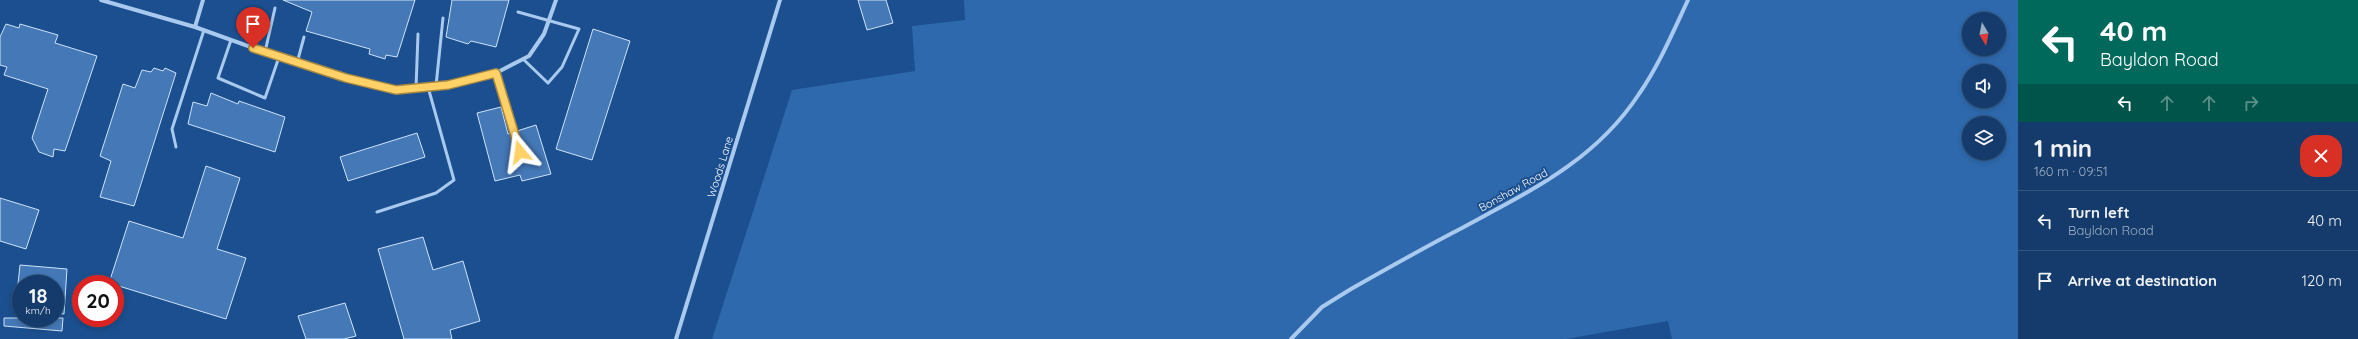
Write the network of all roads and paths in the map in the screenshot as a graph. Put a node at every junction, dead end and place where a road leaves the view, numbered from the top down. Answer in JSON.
{"nodes":[{"id":1,"x":101,"y":0,"type":"edge"},
{"id":2,"x":203,"y":0,"type":"edge"},
{"id":3,"x":556,"y":0,"type":"edge"},
{"id":4,"x":780,"y":0,"type":"edge"},
{"id":5,"x":1688,"y":0,"type":"edge"},
{"id":6,"x":275,"y":8,"type":"dead end"},
{"id":7,"x":518,"y":12,"type":"dead end"},
{"id":8,"x":443,"y":18,"type":"dead end"},
{"id":9,"x":549,"y":20,"type":"junction"},
{"id":10,"x":195,"y":27,"type":"junction"},
{"id":11,"x":204,"y":30,"type":"junction"},
{"id":12,"x":418,"y":34,"type":"dead end"},
{"id":13,"x":304,"y":37,"type":"dead end"},
{"id":14,"x":231,"y":40,"type":"junction"},
{"id":15,"x":265,"y":52,"type":"junction"},
{"id":16,"x":279,"y":57,"type":"junction"},
{"id":17,"x":523,"y":59,"type":"junction"},
{"id":18,"x":297,"y":63,"type":"junction"},
{"id":19,"x":496,"y":73,"type":"junction"},
{"id":20,"x":436,"y":86,"type":"junction"},
{"id":21,"x":428,"y":87,"type":"junction"},
{"id":22,"x":416,"y":88,"type":"junction"},
{"id":23,"x":176,"y":147,"type":"dead end"},
{"id":24,"x":520,"y":152,"type":"dead end"},
{"id":25,"x":376,"y":212,"type":"dead end"},
{"id":26,"x":676,"y":339,"type":"edge"},
{"id":27,"x":1292,"y":339,"type":"edge"}],
"edges":[{"from":1,"to":10,"type":"street"},
{"from":2,"to":10,"type":"street"},
{"from":3,"to":9,"type":"street"},
{"from":4,"to":26,"type":"street","name":"Woods Lane"},
{"from":5,"to":27,"type":"street","name":"Bonshaw Road"},
{"from":6,"to":15,"type":"lane"},
{"from":7,"to":9,"type":"lane"},
{"from":8,"to":20,"type":"lane"},
{"from":9,"to":17,"type":"street"},
{"from":9,"to":17,"type":"lane"},
{"from":10,"to":11,"type":"street"},
{"from":11,"to":14,"type":"street"},
{"from":11,"to":23,"type":"lane"},
{"from":12,"to":22,"type":"lane"},
{"from":13,"to":18,"type":"lane"},
{"from":14,"to":15,"type":"street"},
{"from":14,"to":16,"type":"lane"},
{"from":15,"to":16,"type":"street"},
{"from":16,"to":18,"type":"street"},
{"from":17,"to":19,"type":"street"},
{"from":18,"to":22,"type":"street"},
{"from":19,"to":20,"type":"street"},
{"from":19,"to":24,"type":"lane"},
{"from":20,"to":21,"type":"street"},
{"from":21,"to":22,"type":"street"},
{"from":21,"to":25,"type":"lane"}]}
